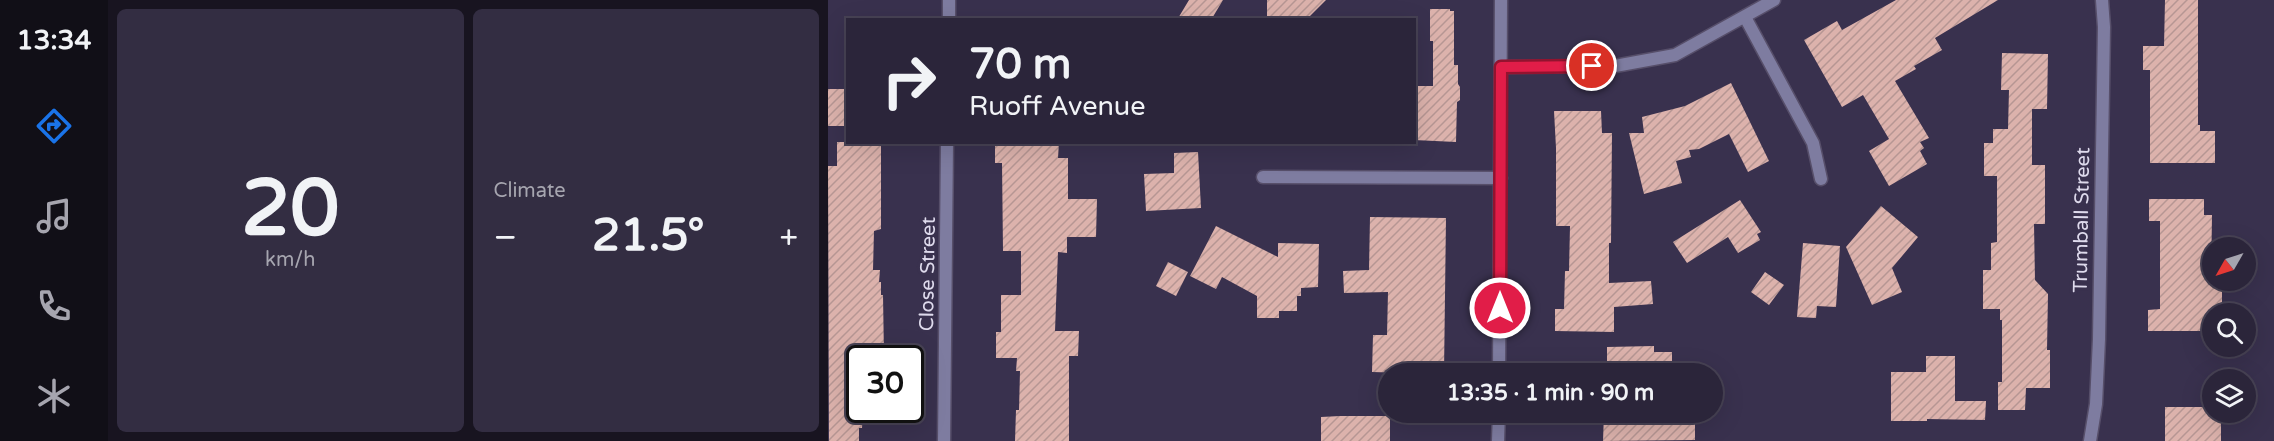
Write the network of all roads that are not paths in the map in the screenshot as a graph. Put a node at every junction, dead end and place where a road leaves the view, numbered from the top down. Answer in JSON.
{"nodes":[{"id":1,"x":949,"y":0,"type":"edge"},
{"id":2,"x":1502,"y":0,"type":"edge"},
{"id":3,"x":1774,"y":0,"type":"edge"},
{"id":4,"x":2102,"y":0,"type":"edge"},
{"id":5,"x":1745,"y":17,"type":"junction"},
{"id":6,"x":949,"y":18,"type":"edge"},
{"id":7,"x":1501,"y":67,"type":"junction"},
{"id":8,"x":947,"y":144,"type":"edge"},
{"id":9,"x":1263,"y":177,"type":"dead end"},
{"id":10,"x":1501,"y":178,"type":"junction"},
{"id":11,"x":1821,"y":179,"type":"dead end"},
{"id":12,"x":1499,"y":363,"type":"edge"},
{"id":13,"x":1499,"y":423,"type":"edge"},
{"id":14,"x":944,"y":441,"type":"edge"},
{"id":15,"x":1498,"y":441,"type":"edge"},
{"id":16,"x":2090,"y":441,"type":"edge"}],
"edges":[{"from":1,"to":6,"type":"street"},
{"from":2,"to":7,"type":"street"},
{"from":3,"to":5,"type":"street"},
{"from":4,"to":16,"type":"street","name":"Trumball Street"},
{"from":5,"to":7,"type":"street"},
{"from":5,"to":11,"type":"street"},
{"from":7,"to":10,"type":"street"},
{"from":8,"to":14,"type":"street","name":"Close Street"},
{"from":9,"to":10,"type":"street"},
{"from":10,"to":12,"type":"street"},
{"from":13,"to":15,"type":"street"}]}
